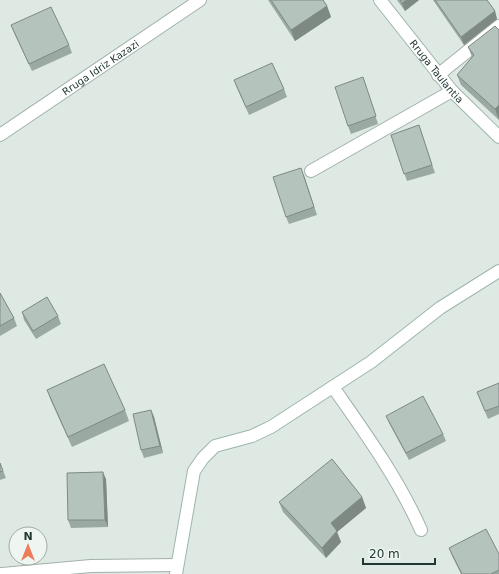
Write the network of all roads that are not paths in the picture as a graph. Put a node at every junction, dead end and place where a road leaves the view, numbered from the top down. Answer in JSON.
{"nodes":[{"id":1,"x":200,"y":0,"type":"edge"},
{"id":2,"x":380,"y":0,"type":"edge"},
{"id":3,"x":499,"y":26,"type":"edge"},
{"id":4,"x":438,"y":75,"type":"junction"},
{"id":5,"x":452,"y":91,"type":"junction"},
{"id":6,"x":0,"y":135,"type":"edge"},
{"id":7,"x":499,"y":136,"type":"edge"},
{"id":8,"x":311,"y":171,"type":"dead end"},
{"id":9,"x":499,"y":271,"type":"edge"},
{"id":10,"x":333,"y":387,"type":"junction"},
{"id":11,"x":421,"y":530,"type":"dead end"},
{"id":12,"x":176,"y":570,"type":"edge"},
{"id":13,"x":2,"y":574,"type":"edge"}],
"edges":[{"from":1,"to":6,"type":"street","name":"Rruga Idriz Kazazi"},
{"from":2,"to":4,"type":"street","name":"Rruga Taulantia"},
{"from":3,"to":4,"type":"street"},
{"from":4,"to":5,"type":"street","name":"Rruga Taulantia"},
{"from":5,"to":7,"type":"street","name":"Rruga Taulantia"},
{"from":5,"to":8,"type":"street"},
{"from":9,"to":10,"type":"street"},
{"from":10,"to":11,"type":"street"},
{"from":10,"to":12,"type":"street"},
{"from":12,"to":13,"type":"street"}]}
